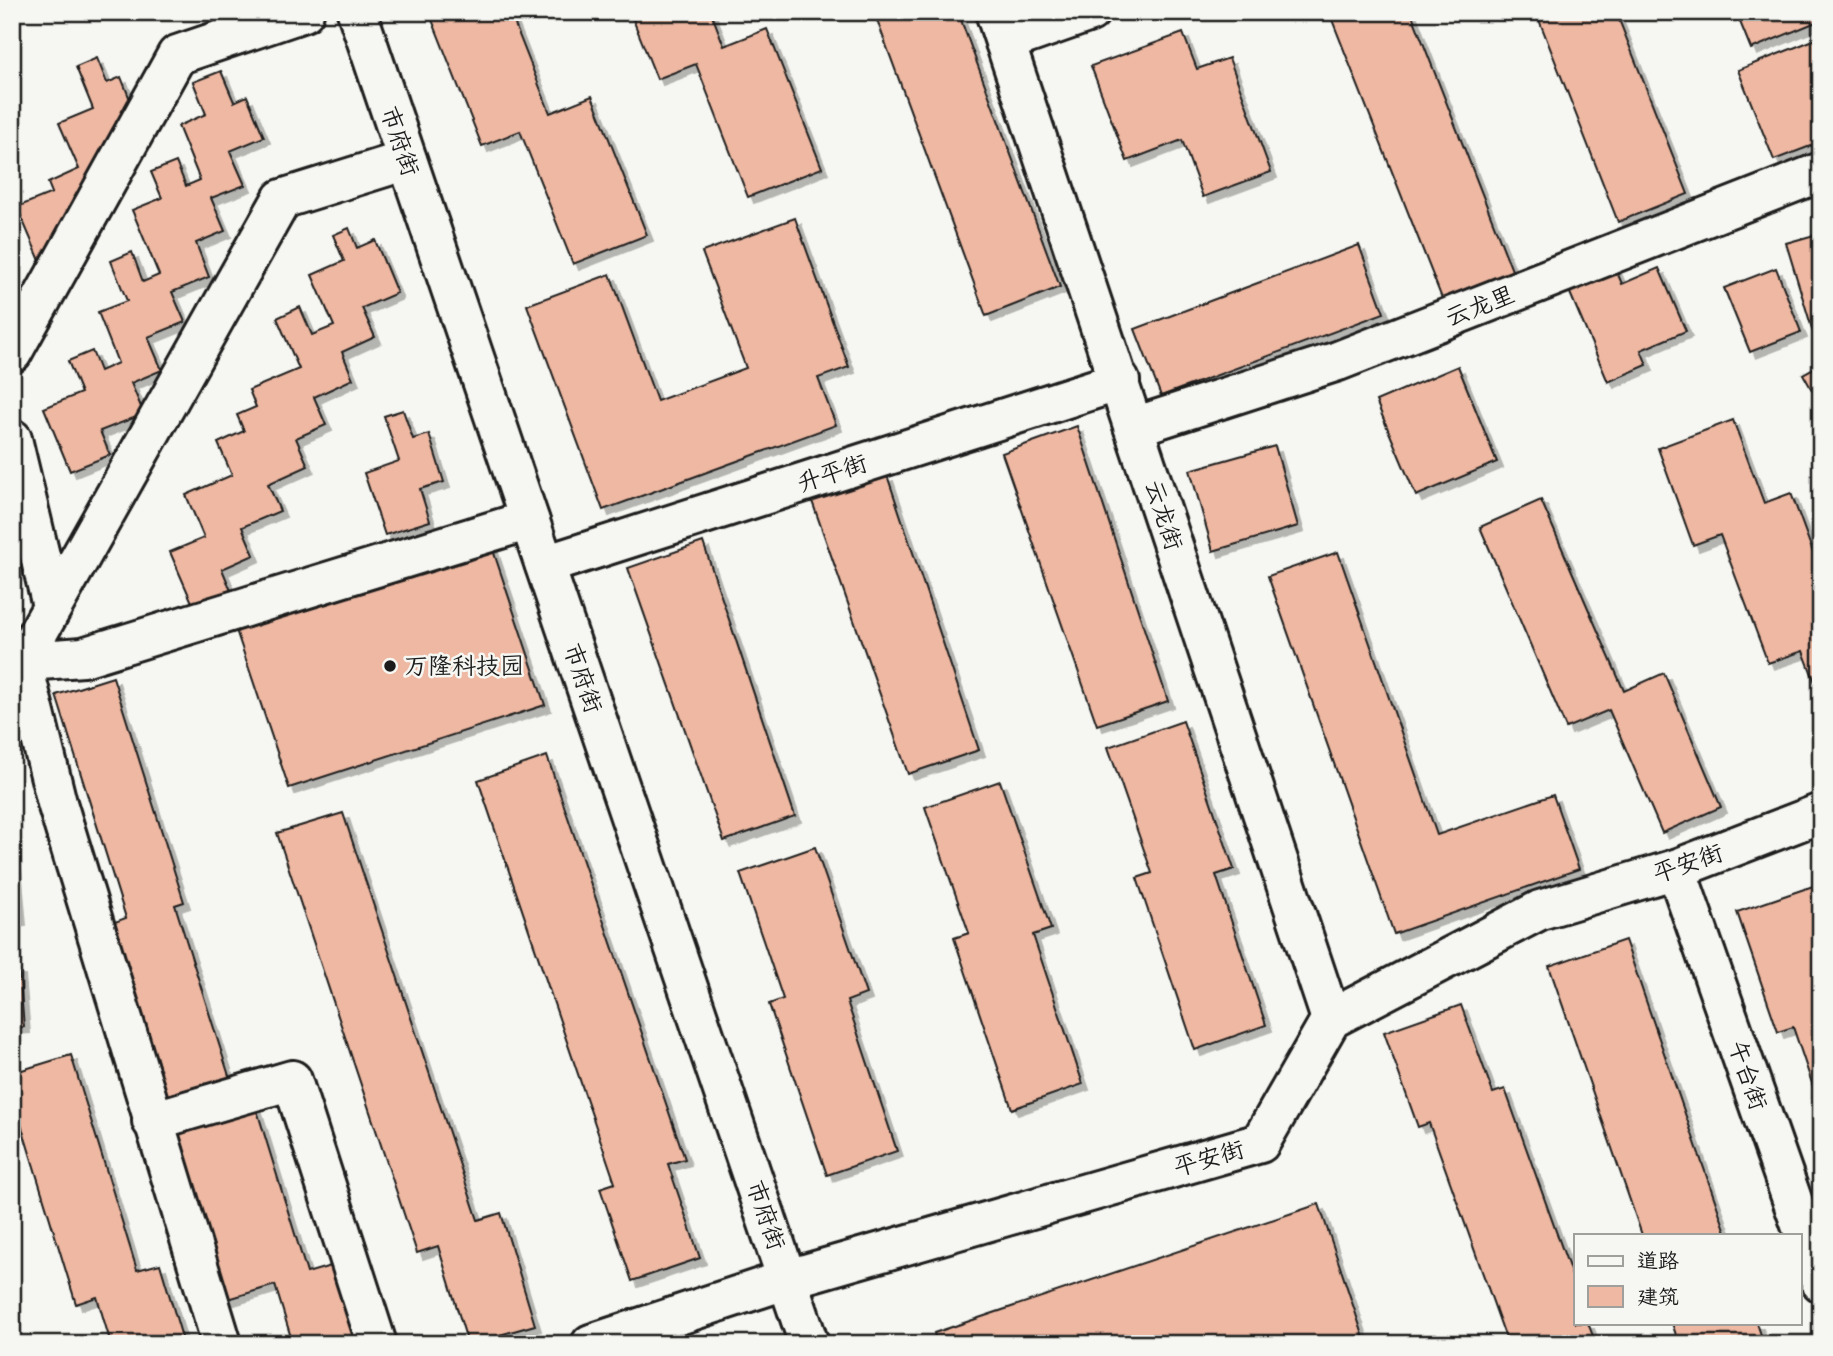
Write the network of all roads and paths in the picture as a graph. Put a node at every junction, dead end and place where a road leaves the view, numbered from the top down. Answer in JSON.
{"nodes":[{"id":1,"x":304,"y":12,"type":"edge"},
{"id":2,"x":356,"y":12,"type":"edge"},
{"id":3,"x":1090,"y":12,"type":"edge"},
{"id":4,"x":1000,"y":27,"type":"edge"},
{"id":5,"x":407,"y":160,"type":"junction"},
{"id":6,"x":1821,"y":172,"type":"edge"},
{"id":7,"x":12,"y":353,"type":"edge"},
{"id":8,"x":1120,"y":381,"type":"junction"},
{"id":9,"x":1134,"y":427,"type":"junction"},
{"id":10,"x":12,"y":439,"type":"edge"},
{"id":11,"x":529,"y":520,"type":"junction"},
{"id":12,"x":545,"y":565,"type":"junction"},
{"id":13,"x":52,"y":606,"type":"junction"},
{"id":14,"x":17,"y":661,"type":"edge"},
{"id":15,"x":1821,"y":814,"type":"edge"},
{"id":16,"x":1676,"y":869,"type":"junction"},
{"id":17,"x":1331,"y":1019,"type":"junction"},
{"id":18,"x":152,"y":1121,"type":"junction"},
{"id":19,"x":788,"y":1279,"type":"junction"},
{"id":20,"x":1821,"y":1282,"type":"edge"},
{"id":21,"x":222,"y":1344,"type":"edge"},
{"id":22,"x":377,"y":1344,"type":"edge"},
{"id":23,"x":591,"y":1344,"type":"edge"},
{"id":24,"x":809,"y":1344,"type":"edge"}],
"edges":[{"from":1,"to":7,"type":"street"},
{"from":2,"to":5,"type":"street","name":"市府街"},
{"from":3,"to":4,"type":"street"},
{"from":4,"to":8,"type":"street","name":"云龙街"},
{"from":5,"to":11,"type":"street","name":"市府街"},
{"from":5,"to":13,"type":"street"},
{"from":6,"to":9,"type":"street","name":"云龙里"},
{"from":8,"to":9,"type":"street","name":"云龙街"},
{"from":8,"to":12,"type":"street","name":"升平街"},
{"from":9,"to":17,"type":"street","name":"云龙街"},
{"from":10,"to":13,"type":"street"},
{"from":11,"to":12,"type":"street","name":"市府街"},
{"from":11,"to":14,"type":"street"},
{"from":12,"to":19,"type":"street","name":"市府街"},
{"from":13,"to":14,"type":"street"},
{"from":14,"to":18,"type":"street"},
{"from":15,"to":16,"type":"street","name":"平安街"},
{"from":16,"to":17,"type":"street","name":"平安街"},
{"from":16,"to":20,"type":"street","name":"午台街"},
{"from":17,"to":19,"type":"street","name":"平安街"},
{"from":18,"to":21,"type":"street"},
{"from":18,"to":22,"type":"street"},
{"from":19,"to":23,"type":"street","name":"平安街"},
{"from":19,"to":24,"type":"street","name":"市府街"}]}
